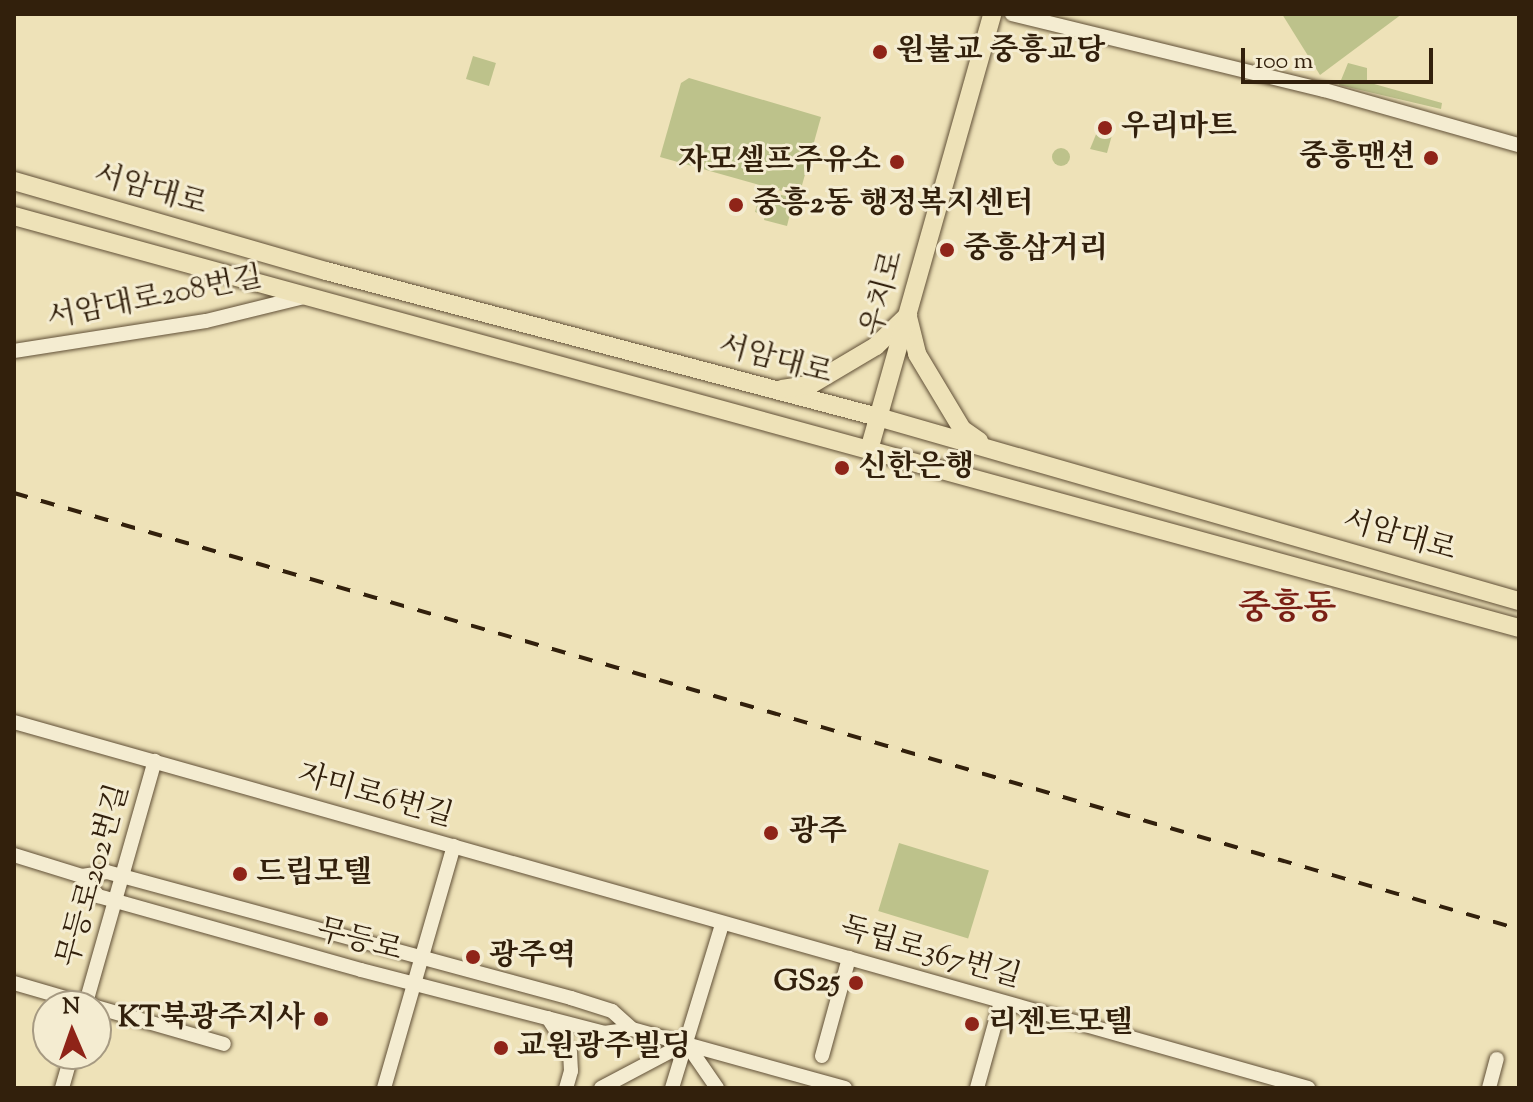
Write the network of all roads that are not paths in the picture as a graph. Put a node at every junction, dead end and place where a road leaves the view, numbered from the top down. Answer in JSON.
{"nodes":[{"id":1,"x":992,"y":14,"type":"edge"},
{"id":2,"x":1012,"y":14,"type":"edge"},
{"id":3,"x":1519,"y":145,"type":"edge"},
{"id":4,"x":14,"y":181,"type":"edge"},
{"id":5,"x":14,"y":216,"type":"edge"},
{"id":6,"x":306,"y":297,"type":"junction"},
{"id":7,"x":908,"y":315,"type":"junction"},
{"id":8,"x":14,"y":351,"type":"edge"},
{"id":9,"x":775,"y":390,"type":"junction"},
{"id":10,"x":878,"y":417,"type":"junction"},
{"id":11,"x":991,"y":449,"type":"junction"},
{"id":12,"x":869,"y":450,"type":"junction"},
{"id":13,"x":1519,"y":601,"type":"edge"},
{"id":14,"x":1519,"y":628,"type":"edge"},
{"id":15,"x":14,"y":722,"type":"edge"},
{"id":16,"x":155,"y":761,"type":"junction"},
{"id":17,"x":454,"y":846,"type":"junction"},
{"id":18,"x":14,"y":855,"type":"edge"},
{"id":19,"x":82,"y":876,"type":"junction"},
{"id":20,"x":122,"y":876,"type":"junction"},
{"id":21,"x":115,"y":900,"type":"junction"},
{"id":22,"x":722,"y":924,"type":"junction"},
{"id":23,"x":849,"y":958,"type":"junction"},
{"id":24,"x":422,"y":959,"type":"junction"},
{"id":25,"x":14,"y":983,"type":"edge"},
{"id":26,"x":416,"y":985,"type":"junction"},
{"id":27,"x":37,"y":990,"type":"edge"},
{"id":28,"x":94,"y":990,"type":"edge"},
{"id":29,"x":1001,"y":1002,"type":"junction"},
{"id":30,"x":112,"y":1012,"type":"edge"},
{"id":31,"x":547,"y":1018,"type":"junction"},
{"id":32,"x":632,"y":1029,"type":"junction"},
{"id":33,"x":686,"y":1043,"type":"junction"},
{"id":34,"x":224,"y":1044,"type":"dead end"},
{"id":35,"x":822,"y":1056,"type":"dead end"},
{"id":36,"x":1497,"y":1059,"type":"dead end"},
{"id":37,"x":1284,"y":1085,"type":"edge"},
{"id":38,"x":384,"y":1088,"type":"edge"},
{"id":39,"x":566,"y":1088,"type":"edge"},
{"id":40,"x":601,"y":1088,"type":"edge"},
{"id":41,"x":672,"y":1088,"type":"edge"},
{"id":42,"x":717,"y":1088,"type":"edge"},
{"id":43,"x":845,"y":1088,"type":"edge"},
{"id":44,"x":977,"y":1088,"type":"edge"},
{"id":45,"x":1308,"y":1088,"type":"edge"},
{"id":46,"x":1489,"y":1088,"type":"edge"}],
"edges":[{"from":1,"to":7,"type":"main road","name":"우치로"},
{"from":2,"to":3,"type":"street"},
{"from":4,"to":9,"type":"main road","name":"서암대로"},
{"from":5,"to":6,"type":"main road","name":"서암대로"},
{"from":6,"to":8,"type":"street","name":"서암대로208번길"},
{"from":6,"to":12,"type":"main road","name":"서암대로"},
{"from":7,"to":9,"type":"main road"},
{"from":7,"to":10,"type":"main road","name":"우치로"},
{"from":7,"to":11,"type":"main road"},
{"from":9,"to":10,"type":"main road","name":"서암대로"},
{"from":10,"to":11,"type":"main road","name":"서암대로"},
{"from":10,"to":12,"type":"main road","name":"우치로"},
{"from":11,"to":13,"type":"main road","name":"서암대로"},
{"from":12,"to":14,"type":"main road","name":"서암대로"},
{"from":15,"to":16,"type":"street","name":"자미로6번길"},
{"from":16,"to":17,"type":"street","name":"자미로6번길"},
{"from":16,"to":20,"type":"street","name":"무등로202번길"},
{"from":17,"to":22,"type":"street","name":"자미로6번길"},
{"from":17,"to":24,"type":"street"},
{"from":18,"to":19,"type":"street","name":"무등로"},
{"from":19,"to":20,"type":"street","name":"무등로"},
{"from":19,"to":21,"type":"street","name":"무등로"},
{"from":20,"to":21,"type":"street","name":"무등로202번길"},
{"from":20,"to":24,"type":"street","name":"무등로"},
{"from":21,"to":26,"type":"street","name":"무등로"},
{"from":21,"to":28,"type":"street","name":"무등로202번길"},
{"from":22,"to":23,"type":"street","name":"독립로367번길"},
{"from":22,"to":33,"type":"street"},
{"from":23,"to":29,"type":"street","name":"독립로367번길"},
{"from":23,"to":35,"type":"street"},
{"from":24,"to":26,"type":"street"},
{"from":24,"to":32,"type":"street","name":"무등로"},
{"from":25,"to":27,"type":"street","name":"무등로202번길"},
{"from":26,"to":31,"type":"street","name":"무등로"},
{"from":26,"to":38,"type":"street"},
{"from":29,"to":37,"type":"street","name":"독립로367번길"},
{"from":29,"to":44,"type":"street"},
{"from":30,"to":34,"type":"street"},
{"from":31,"to":32,"type":"street","name":"무등로"},
{"from":31,"to":39,"type":"street"},
{"from":32,"to":33,"type":"street","name":"무등로"},
{"from":33,"to":40,"type":"street"},
{"from":33,"to":41,"type":"street"},
{"from":33,"to":42,"type":"street"},
{"from":33,"to":43,"type":"street","name":"무등로"},
{"from":36,"to":46,"type":"street"},
{"from":37,"to":45,"type":"street","name":"독립로367번길"}]}
